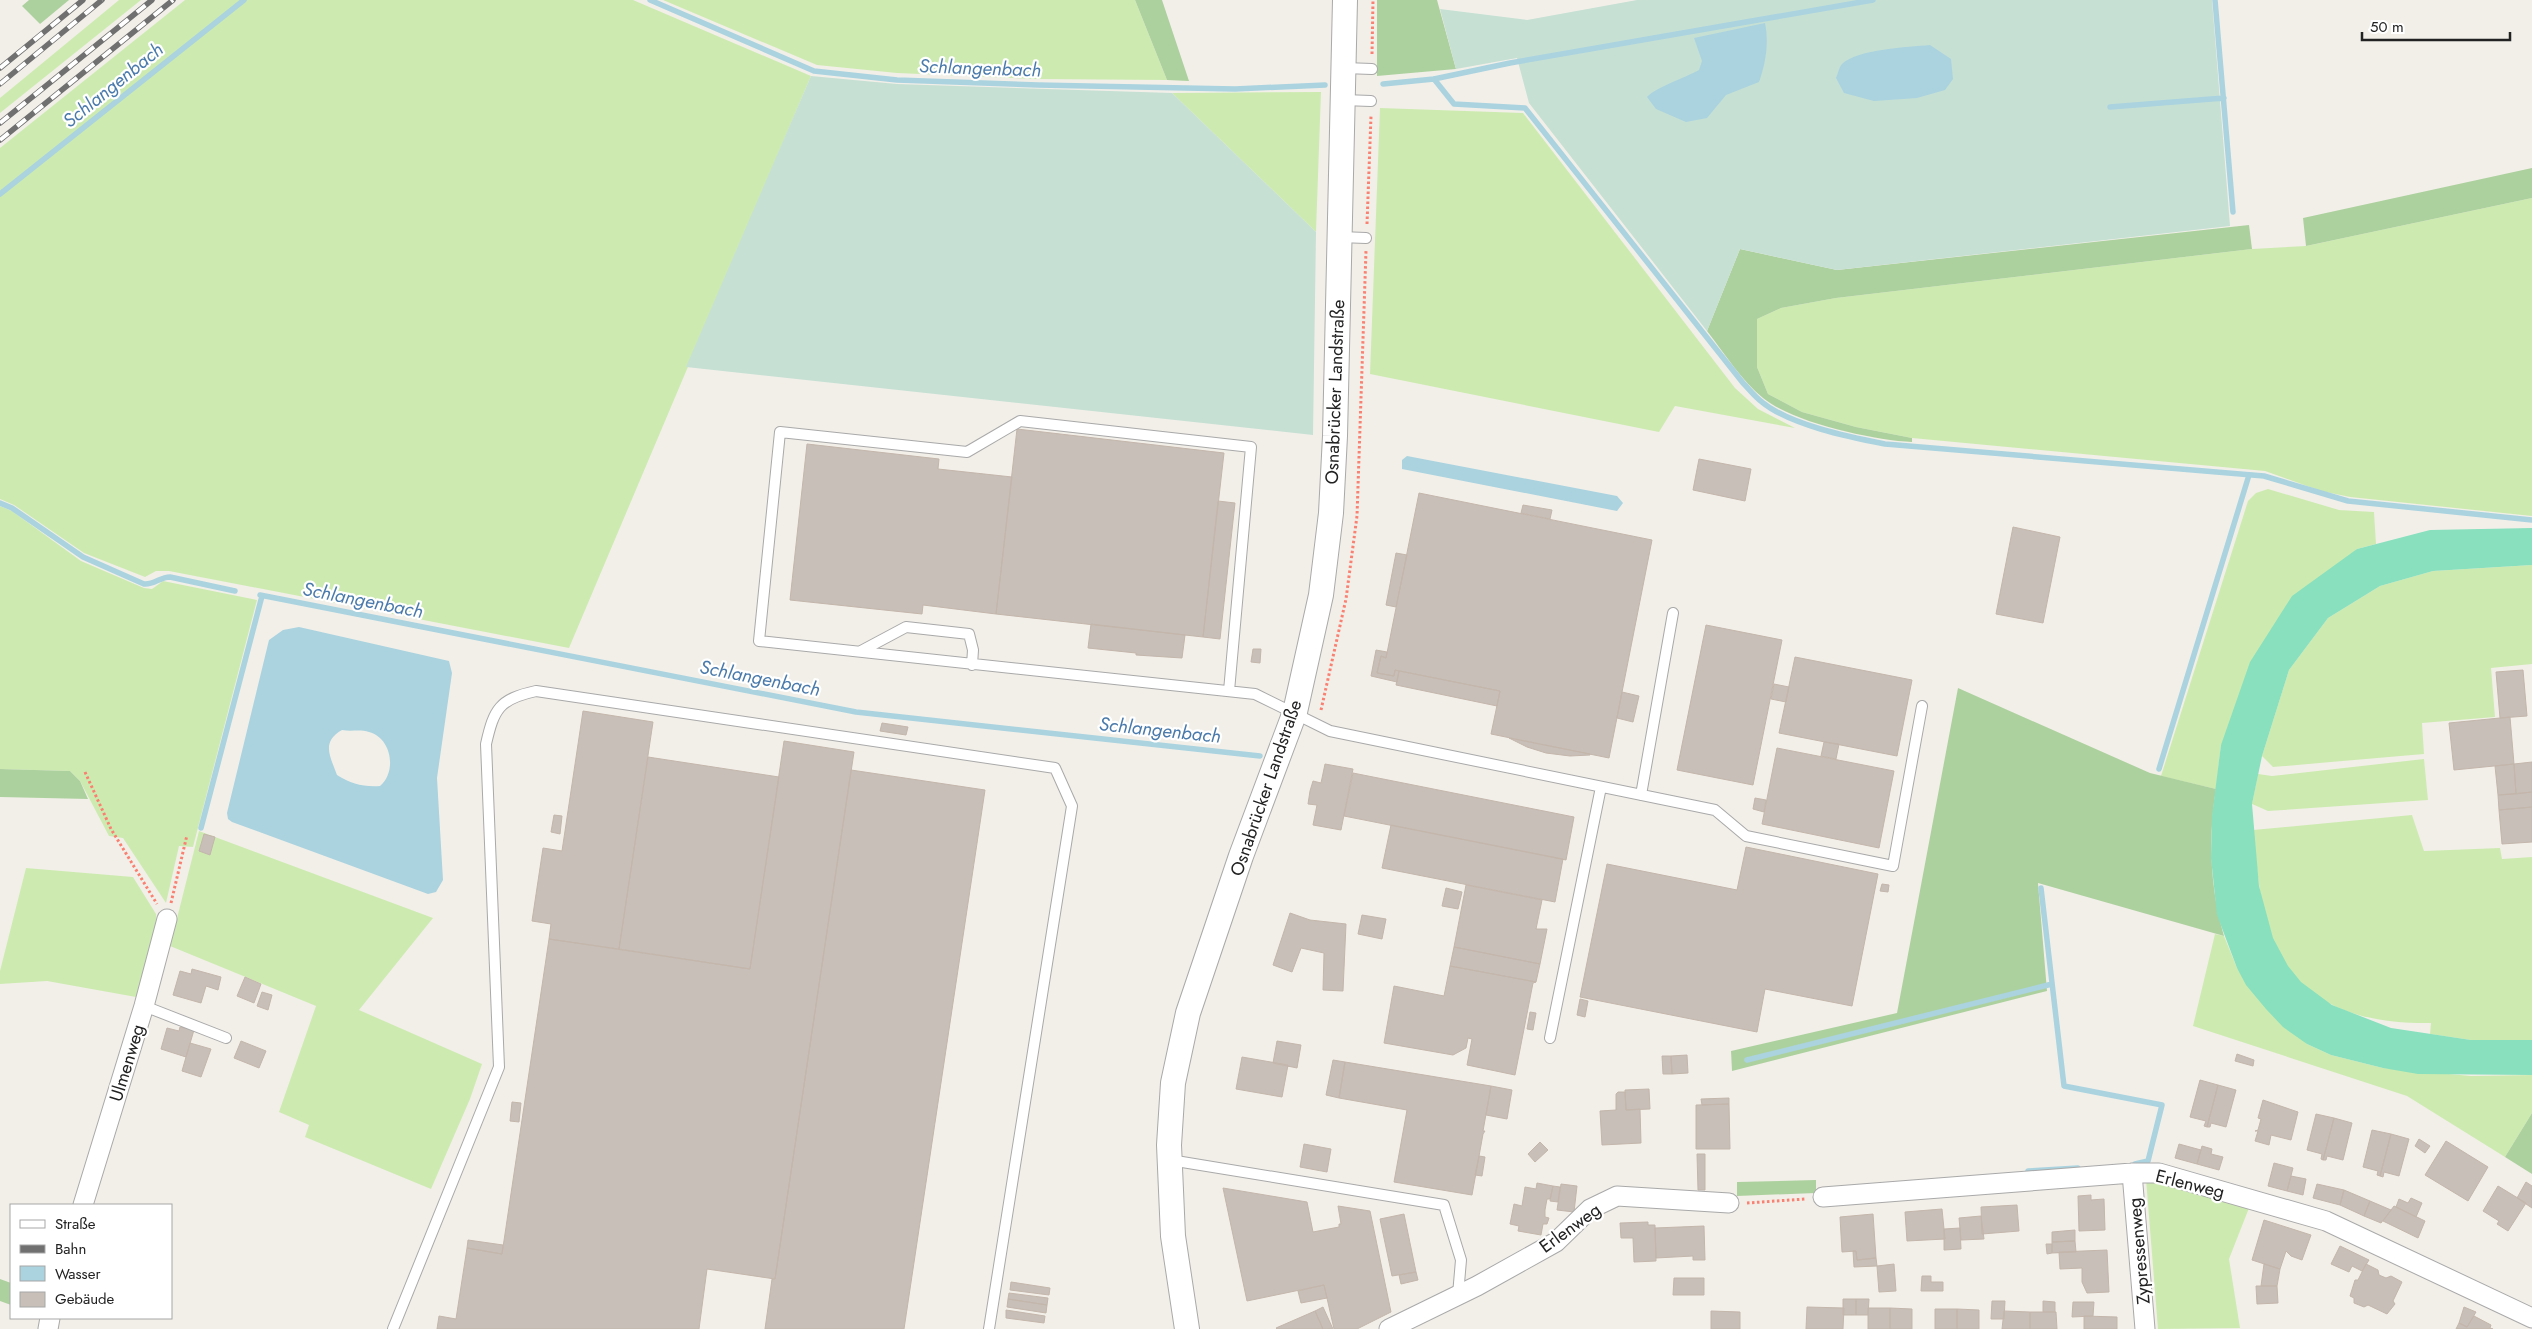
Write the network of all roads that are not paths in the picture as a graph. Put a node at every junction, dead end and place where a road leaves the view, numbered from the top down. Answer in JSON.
{"nodes":[{"id":1,"x":1345,"y":0,"type":"edge"},
{"id":2,"x":1344,"y":68,"type":"junction"},
{"id":3,"x":1372,"y":69,"type":"dead end"},
{"id":4,"x":1343,"y":100,"type":"junction"},
{"id":5,"x":1371,"y":101,"type":"dead end"},
{"id":6,"x":1340,"y":237,"type":"junction"},
{"id":7,"x":1366,"y":238,"type":"dead end"},
{"id":8,"x":1673,"y":613,"type":"dead end"},
{"id":9,"x":860,"y":652,"type":"junction"},
{"id":10,"x":972,"y":665,"type":"junction"},
{"id":11,"x":1229,"y":691,"type":"junction"},
{"id":12,"x":1922,"y":706,"type":"dead end"},
{"id":13,"x":1295,"y":712,"type":"junction"},
{"id":14,"x":1601,"y":787,"type":"junction"},
{"id":15,"x":1641,"y":795,"type":"junction"},
{"id":16,"x":167,"y":919,"type":"road end"},
{"id":17,"x":144,"y":1006,"type":"junction"},
{"id":18,"x":226,"y":1038,"type":"dead end"},
{"id":19,"x":1550,"y":1038,"type":"dead end"},
{"id":20,"x":1169,"y":1160,"type":"junction"},
{"id":21,"x":2132,"y":1173,"type":"junction"},
{"id":22,"x":1822,"y":1197,"type":"road end"},
{"id":23,"x":1729,"y":1202,"type":"road end"},
{"id":24,"x":83,"y":1204,"type":"edge"},
{"id":25,"x":1458,"y":1295,"type":"junction"},
{"id":26,"x":2532,"y":1318,"type":"edge"},
{"id":27,"x":393,"y":1329,"type":"edge"},
{"id":28,"x":989,"y":1329,"type":"edge"},
{"id":29,"x":1187,"y":1329,"type":"edge"},
{"id":30,"x":1389,"y":1329,"type":"edge"},
{"id":31,"x":2145,"y":1329,"type":"edge"}],
"edges":[{"from":1,"to":2,"type":"street","name":"Osnabrücker Landstraße"},
{"from":2,"to":3,"type":"lane"},
{"from":2,"to":4,"type":"street","name":"Osnabrücker Landstraße"},
{"from":4,"to":5,"type":"lane"},
{"from":4,"to":6,"type":"street","name":"Osnabrücker Landstraße"},
{"from":6,"to":7,"type":"lane"},
{"from":6,"to":13,"type":"street","name":"Osnabrücker Landstraße"},
{"from":8,"to":15,"type":"lane"},
{"from":9,"to":10,"type":"lane"},
{"from":9,"to":10,"type":"lane"},
{"from":9,"to":11,"type":"lane"},
{"from":10,"to":11,"type":"lane"},
{"from":11,"to":13,"type":"lane"},
{"from":12,"to":15,"type":"lane"},
{"from":13,"to":14,"type":"lane"},
{"from":13,"to":20,"type":"street","name":"Osnabrücker Landstraße"},
{"from":14,"to":15,"type":"lane"},
{"from":14,"to":19,"type":"lane"},
{"from":16,"to":17,"type":"street","name":"Ulmenweg"},
{"from":17,"to":18,"type":"lane"},
{"from":17,"to":24,"type":"street","name":"Ulmenweg"},
{"from":20,"to":25,"type":"lane"},
{"from":20,"to":29,"type":"street","name":"Osnabrücker Landstraße"},
{"from":21,"to":22,"type":"street","name":"Erlenweg"},
{"from":21,"to":26,"type":"street","name":"Erlenweg"},
{"from":21,"to":31,"type":"street","name":"Zypressenweg"},
{"from":23,"to":25,"type":"street","name":"Erlenweg"},
{"from":25,"to":30,"type":"street","name":"Erlenweg"},
{"from":27,"to":28,"type":"lane"}]}
